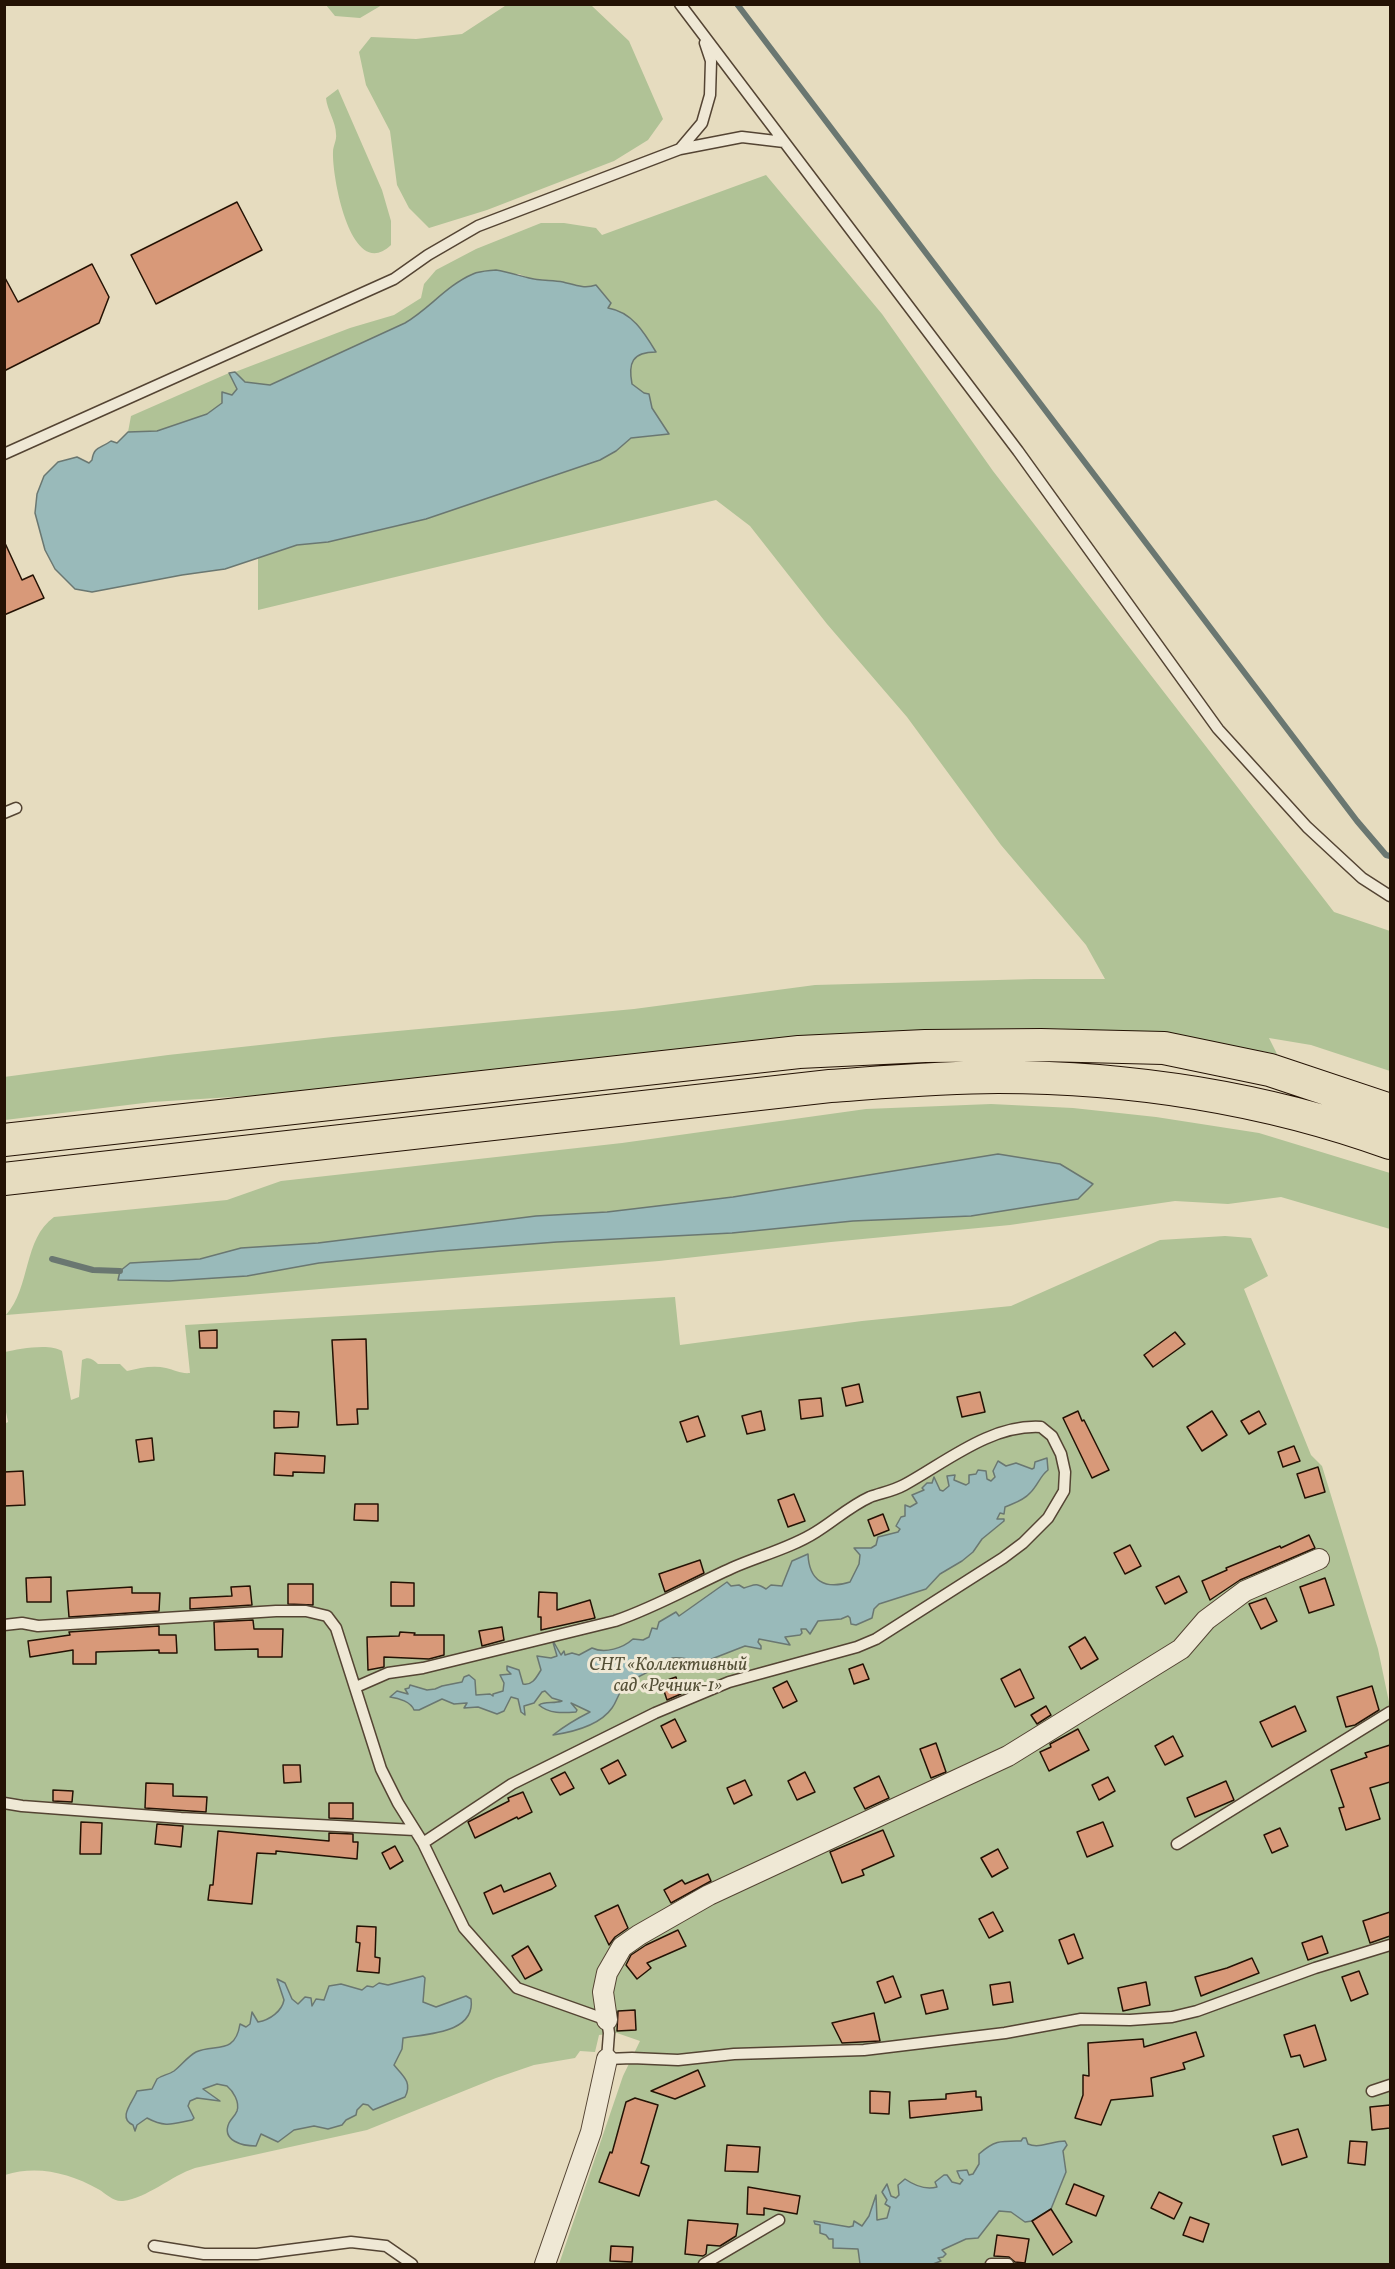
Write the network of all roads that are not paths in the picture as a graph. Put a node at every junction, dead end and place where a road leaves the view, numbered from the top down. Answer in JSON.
{"nodes":[{"id":1,"x":680,"y":4,"type":"edge"},
{"id":2,"x":702,"y":33,"type":"junction"},
{"id":3,"x":784,"y":142,"type":"junction"},
{"id":4,"x":680,"y":149,"type":"junction"},
{"id":5,"x":4,"y":454,"type":"edge"},
{"id":6,"x":16,"y":808,"type":"dead end"},
{"id":7,"x":4,"y":813,"type":"edge"},
{"id":8,"x":1390,"y":896,"type":"edge"},
{"id":9,"x":1390,"y":1110,"type":"edge"},
{"id":10,"x":4,"y":1140,"type":"edge"},
{"id":11,"x":1390,"y":1143,"type":"edge"},
{"id":12,"x":4,"y":1179,"type":"edge"},
{"id":13,"x":1319,"y":1559,"type":"dead end"},
{"id":14,"x":4,"y":1625,"type":"edge"},
{"id":15,"x":356,"y":1687,"type":"junction"},
{"id":16,"x":1390,"y":1712,"type":"edge"},
{"id":17,"x":4,"y":1803,"type":"edge"},
{"id":18,"x":415,"y":1830,"type":"junction"},
{"id":19,"x":423,"y":1844,"type":"junction"},
{"id":20,"x":1177,"y":1844,"type":"dead end"},
{"id":21,"x":1390,"y":1945,"type":"edge"},
{"id":22,"x":607,"y":2020,"type":"junction"},
{"id":23,"x":607,"y":2059,"type":"junction"},
{"id":24,"x":1390,"y":2085,"type":"edge"},
{"id":25,"x":1372,"y":2091,"type":"dead end"},
{"id":26,"x":780,"y":2220,"type":"dead end"},
{"id":27,"x":154,"y":2246,"type":"dead end"},
{"id":28,"x":991,"y":2264,"type":"edge"},
{"id":29,"x":412,"y":2265,"type":"edge"},
{"id":30,"x":545,"y":2265,"type":"edge"},
{"id":31,"x":704,"y":2265,"type":"edge"},
{"id":32,"x":1008,"y":2265,"type":"edge"}],
"edges":[{"from":1,"to":2,"type":"lane"},
{"from":2,"to":3,"type":"lane"},
{"from":2,"to":4,"type":"lane"},
{"from":3,"to":4,"type":"lane"},
{"from":3,"to":8,"type":"lane"},
{"from":4,"to":5,"type":"lane"},
{"from":6,"to":7,"type":"lane"},
{"from":9,"to":10,"type":"main road"},
{"from":11,"to":12,"type":"main road"},
{"from":13,"to":22,"type":"street"},
{"from":14,"to":15,"type":"lane"},
{"from":15,"to":18,"type":"lane"},
{"from":15,"to":19,"type":"lane"},
{"from":16,"to":20,"type":"lane"},
{"from":17,"to":18,"type":"lane"},
{"from":18,"to":19,"type":"lane"},
{"from":19,"to":22,"type":"lane"},
{"from":21,"to":23,"type":"lane"},
{"from":22,"to":23,"type":"lane"},
{"from":23,"to":30,"type":"street"},
{"from":24,"to":25,"type":"lane"},
{"from":26,"to":31,"type":"lane"},
{"from":27,"to":29,"type":"lane"},
{"from":28,"to":32,"type":"lane"}]}
